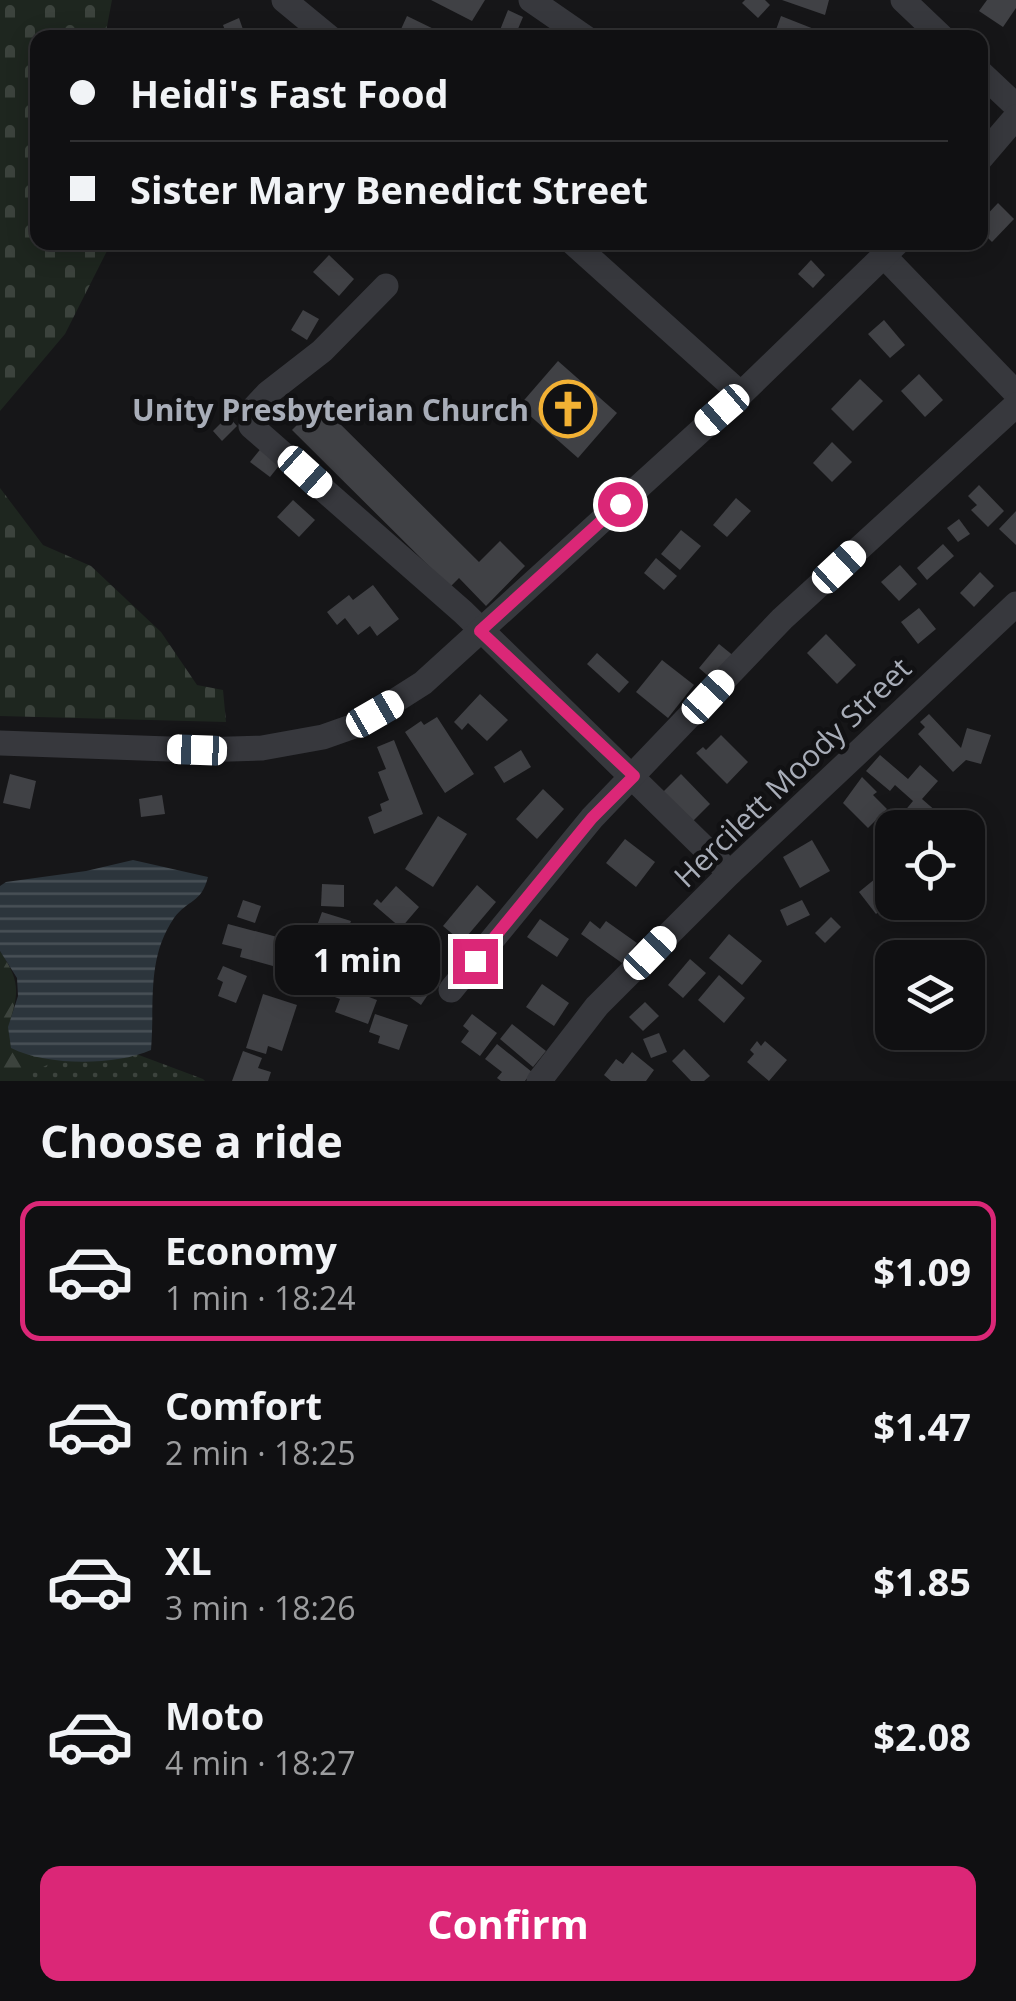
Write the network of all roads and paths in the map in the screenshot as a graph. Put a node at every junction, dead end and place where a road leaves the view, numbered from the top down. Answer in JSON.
{"nodes":[{"id":1,"x":284,"y":0,"type":"edge"},
{"id":2,"x":531,"y":0,"type":"edge"},
{"id":3,"x":903,"y":0,"type":"edge"},
{"id":4,"x":320,"y":30,"type":"edge"},
{"id":5,"x":574,"y":30,"type":"edge"},
{"id":6,"x":935,"y":30,"type":"edge"},
{"id":7,"x":988,"y":82,"type":"edge"},
{"id":8,"x":1015,"y":117,"type":"edge"},
{"id":9,"x":988,"y":149,"type":"edge"},
{"id":10,"x":581,"y":250,"type":"edge"},
{"id":11,"x":888,"y":250,"type":"edge"},
{"id":12,"x":894,"y":250,"type":"edge"},
{"id":13,"x":386,"y":286,"type":"dead end"},
{"id":14,"x":1016,"y":393,"type":"edge"},
{"id":15,"x":740,"y":394,"type":"junction"},
{"id":16,"x":1016,"y":406,"type":"edge"},
{"id":17,"x":1016,"y":604,"type":"edge"},
{"id":18,"x":480,"y":631,"type":"junction"},
{"id":19,"x":0,"y":743,"type":"edge"},
{"id":20,"x":634,"y":776,"type":"junction"},
{"id":21,"x":730,"y":872,"type":"junction"},
{"id":22,"x":452,"y":990,"type":"dead end"},
{"id":23,"x":539,"y":1081,"type":"edge"}],
"edges":[{"from":1,"to":4,"type":"street"},
{"from":2,"to":5,"type":"street"},
{"from":3,"to":6,"type":"street"},
{"from":7,"to":8,"type":"street"},
{"from":8,"to":9,"type":"street"},
{"from":10,"to":15,"type":"street"},
{"from":11,"to":15,"type":"street"},
{"from":12,"to":14,"type":"street"},
{"from":13,"to":18,"type":"street"},
{"from":15,"to":18,"type":"street"},
{"from":16,"to":20,"type":"street"},
{"from":17,"to":21,"type":"street","name":"Hercilett Moody Street"},
{"from":18,"to":19,"type":"street"},
{"from":18,"to":20,"type":"street"},
{"from":20,"to":21,"type":"street"},
{"from":20,"to":22,"type":"street"},
{"from":21,"to":23,"type":"street","name":"Hercilett Moody Street"}]}
